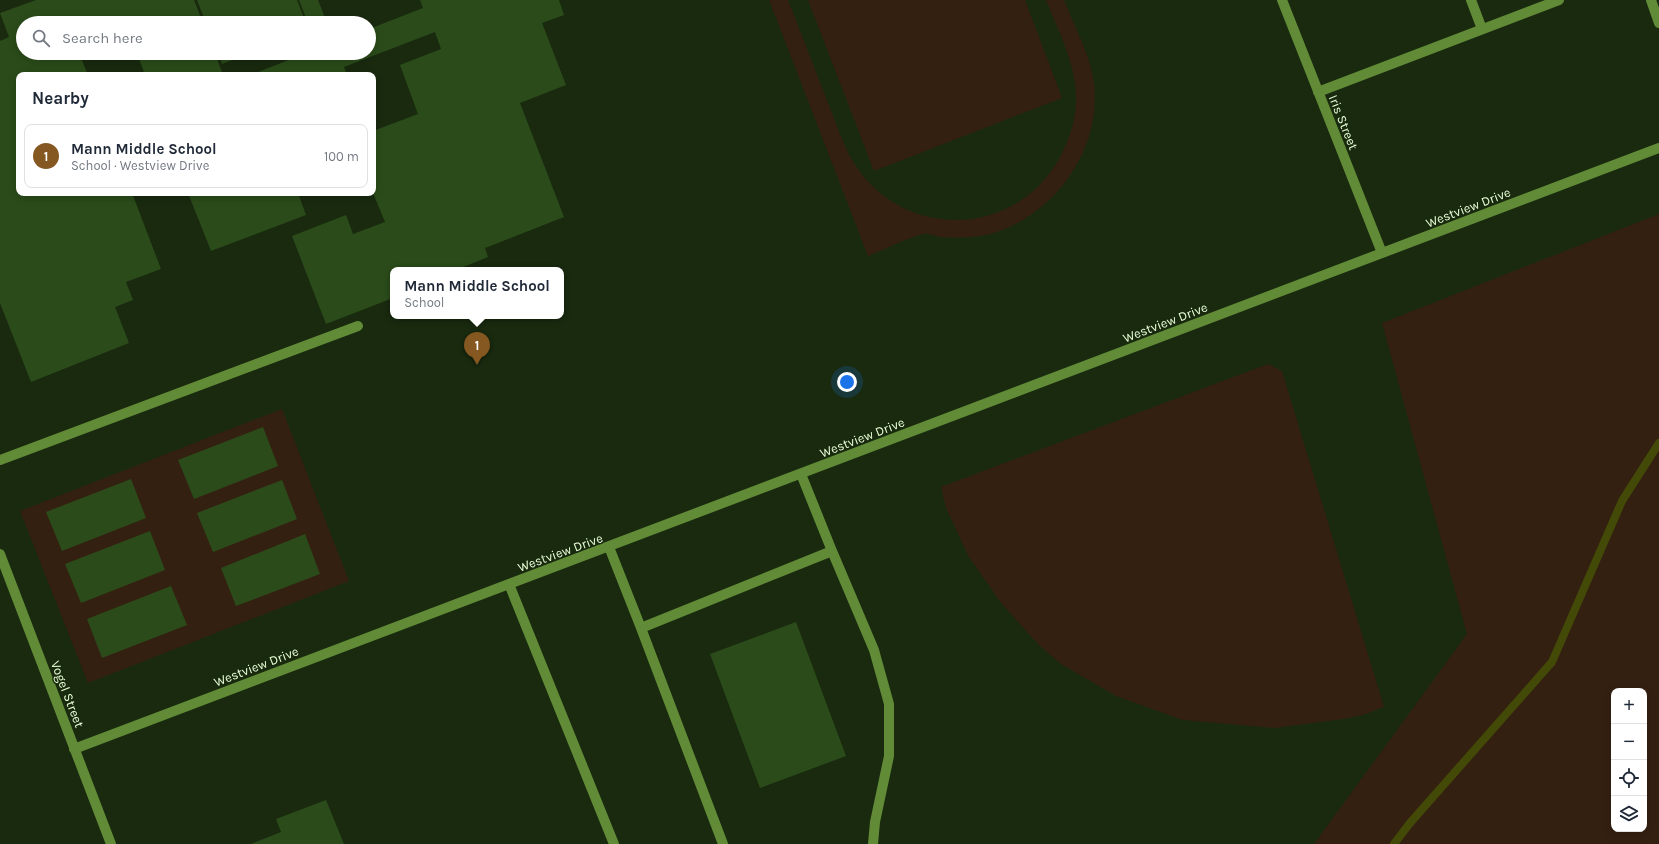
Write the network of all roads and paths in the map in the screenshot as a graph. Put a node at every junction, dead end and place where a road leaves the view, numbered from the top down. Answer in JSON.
{"nodes":[{"id":1,"x":1282,"y":0,"type":"edge"},
{"id":2,"x":1471,"y":0,"type":"edge"},
{"id":3,"x":1559,"y":0,"type":"edge"},
{"id":4,"x":1651,"y":0,"type":"edge"},
{"id":5,"x":1659,"y":23,"type":"edge"},
{"id":6,"x":1482,"y":29,"type":"junction"},
{"id":7,"x":1318,"y":92,"type":"junction"},
{"id":8,"x":1659,"y":148,"type":"edge"},
{"id":9,"x":1382,"y":253,"type":"junction"},
{"id":10,"x":358,"y":326,"type":"dead end"},
{"id":11,"x":0,"y":460,"type":"edge"},
{"id":12,"x":800,"y":474,"type":"junction"},
{"id":13,"x":609,"y":548,"type":"junction"},
{"id":14,"x":832,"y":551,"type":"junction"},
{"id":15,"x":0,"y":554,"type":"edge"},
{"id":16,"x":509,"y":584,"type":"junction"},
{"id":17,"x":641,"y":628,"type":"junction"},
{"id":18,"x":74,"y":749,"type":"junction"},
{"id":19,"x":111,"y":844,"type":"edge"},
{"id":20,"x":614,"y":844,"type":"edge"},
{"id":21,"x":723,"y":844,"type":"edge"},
{"id":22,"x":873,"y":844,"type":"edge"}],
"edges":[{"from":1,"to":7,"type":"street","name":"Iris Street"},
{"from":2,"to":6,"type":"street"},
{"from":3,"to":6,"type":"street"},
{"from":4,"to":5,"type":"street"},
{"from":6,"to":7,"type":"street"},
{"from":7,"to":9,"type":"street","name":"Iris Street"},
{"from":8,"to":9,"type":"street","name":"Westview Drive"},
{"from":9,"to":12,"type":"street","name":"Westview Drive"},
{"from":10,"to":11,"type":"street"},
{"from":12,"to":13,"type":"street","name":"Westview Drive"},
{"from":12,"to":14,"type":"street"},
{"from":13,"to":16,"type":"street","name":"Westview Drive"},
{"from":13,"to":17,"type":"street"},
{"from":14,"to":17,"type":"street"},
{"from":14,"to":22,"type":"street"},
{"from":15,"to":18,"type":"street","name":"Vogel Street"},
{"from":16,"to":18,"type":"street","name":"Westview Drive"},
{"from":16,"to":20,"type":"street"},
{"from":17,"to":21,"type":"street"},
{"from":18,"to":19,"type":"street","name":"Vogel Street"}]}
